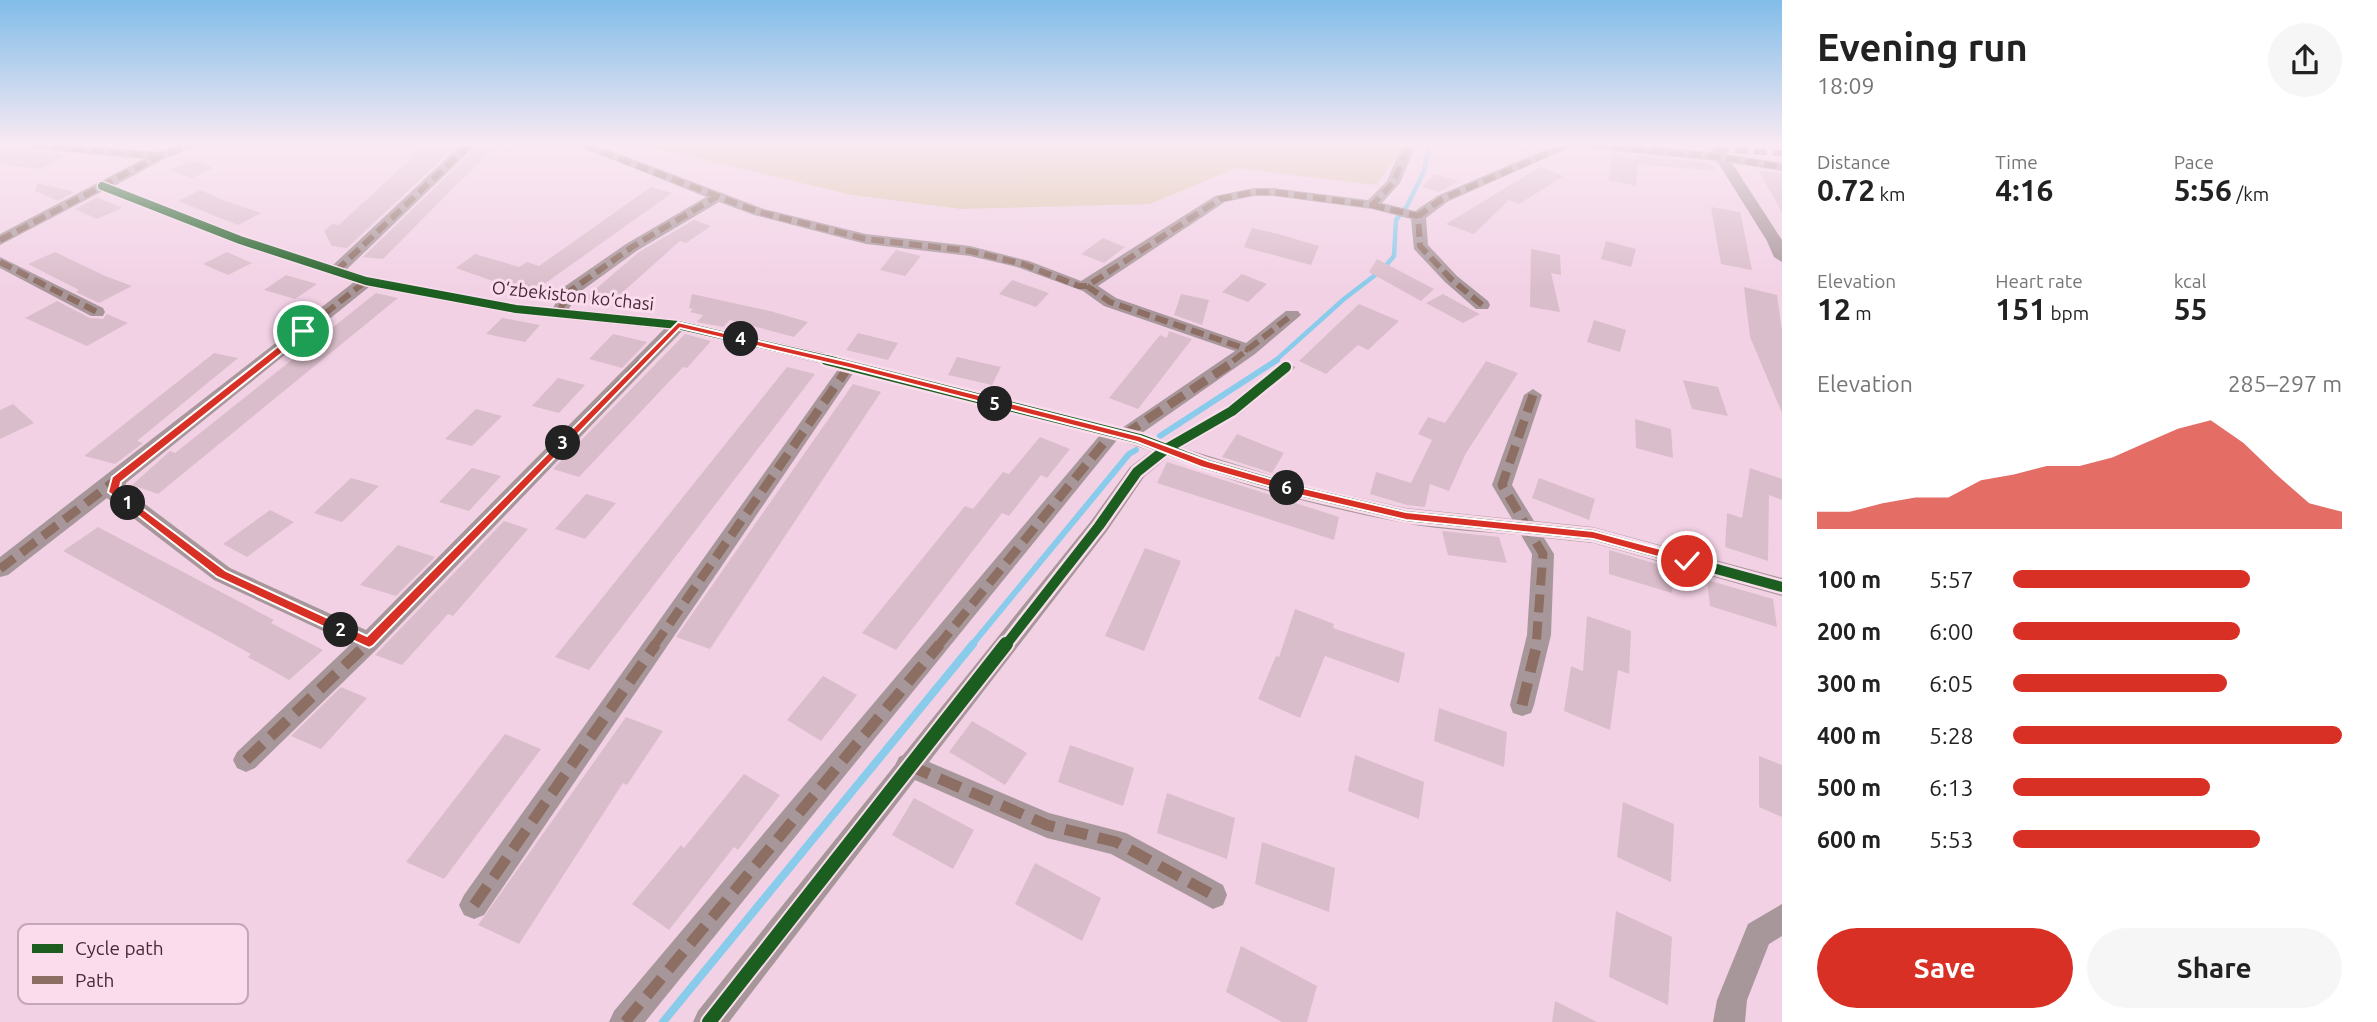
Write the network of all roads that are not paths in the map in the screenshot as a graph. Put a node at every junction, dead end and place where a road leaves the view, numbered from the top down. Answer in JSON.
{"nodes":[{"id":1,"x":89,"y":193,"type":"edge"},
{"id":2,"x":119,"y":193,"type":"edge"},
{"id":3,"x":418,"y":193,"type":"edge"},
{"id":4,"x":705,"y":193,"type":"edge"},
{"id":5,"x":1247,"y":193,"type":"edge"},
{"id":6,"x":1278,"y":193,"type":"edge"},
{"id":7,"x":1383,"y":193,"type":"edge"},
{"id":8,"x":1457,"y":193,"type":"edge"},
{"id":9,"x":1744,"y":193,"type":"edge"},
{"id":10,"x":716,"y":197,"type":"junction"},
{"id":11,"x":1372,"y":205,"type":"junction"},
{"id":12,"x":1418,"y":216,"type":"junction"},
{"id":13,"x":0,"y":240,"type":"edge"},
{"id":14,"x":1782,"y":257,"type":"edge"},
{"id":15,"x":0,"y":262,"type":"edge"},
{"id":16,"x":336,"y":271,"type":"junction"},
{"id":17,"x":366,"y":281,"type":"junction"},
{"id":18,"x":1087,"y":286,"type":"junction"},
{"id":19,"x":1482,"y":304,"type":"dead end"},
{"id":20,"x":97,"y":312,"type":"dead end"},
{"id":21,"x":558,"y":313,"type":"junction"},
{"id":22,"x":1292,"y":315,"type":"dead end"},
{"id":23,"x":678,"y":325,"type":"junction"},
{"id":24,"x":1249,"y":350,"type":"junction"},
{"id":25,"x":849,"y":365,"type":"junction"},
{"id":26,"x":1286,"y":367,"type":"dead end"},
{"id":27,"x":1533,"y":395,"type":"dead end"},
{"id":28,"x":1118,"y":434,"type":"junction"},
{"id":29,"x":1166,"y":449,"type":"junction"},
{"id":30,"x":116,"y":480,"type":"junction"},
{"id":31,"x":1528,"y":527,"type":"junction"},
{"id":32,"x":0,"y":569,"type":"edge"},
{"id":33,"x":1782,"y":587,"type":"edge"},
{"id":34,"x":369,"y":642,"type":"junction"},
{"id":35,"x":1522,"y":705,"type":"dead end"},
{"id":36,"x":246,"y":760,"type":"dead end"},
{"id":37,"x":908,"y":765,"type":"junction"},
{"id":38,"x":1213,"y":894,"type":"dead end"},
{"id":39,"x":474,"y":905,"type":"dead end"},
{"id":40,"x":1782,"y":919,"type":"edge"},
{"id":41,"x":625,"y":1022,"type":"edge"},
{"id":42,"x":709,"y":1022,"type":"edge"},
{"id":43,"x":1730,"y":1022,"type":"edge"}],
"edges":[{"from":1,"to":13,"type":"street"},
{"from":2,"to":16,"type":"street","name":"O‘zbekiston ko‘chasi"},
{"from":3,"to":16,"type":"street"},
{"from":4,"to":10,"type":"street"},
{"from":5,"to":18,"type":"street"},
{"from":6,"to":11,"type":"street"},
{"from":7,"to":11,"type":"street"},
{"from":8,"to":12,"type":"street"},
{"from":9,"to":14,"type":"street"},
{"from":10,"to":18,"type":"street"},
{"from":10,"to":21,"type":"street"},
{"from":11,"to":12,"type":"street"},
{"from":12,"to":19,"type":"street"},
{"from":15,"to":20,"type":"street"},
{"from":16,"to":17,"type":"street","name":"O‘zbekiston ko‘chasi"},
{"from":17,"to":21,"type":"street","name":"O‘zbekiston ko‘chasi"},
{"from":17,"to":30,"type":"street"},
{"from":18,"to":24,"type":"street"},
{"from":21,"to":23,"type":"street","name":"O‘zbekiston ko‘chasi"},
{"from":22,"to":24,"type":"street"},
{"from":23,"to":25,"type":"street","name":"O‘zbekiston ko‘chasi"},
{"from":23,"to":34,"type":"street"},
{"from":24,"to":28,"type":"street"},
{"from":25,"to":28,"type":"street","name":"O‘zbekiston ko‘chasi"},
{"from":25,"to":39,"type":"street"},
{"from":26,"to":29,"type":"street"},
{"from":27,"to":31,"type":"street"},
{"from":28,"to":29,"type":"street","name":"O‘zbekiston ko‘chasi"},
{"from":28,"to":41,"type":"street"},
{"from":29,"to":31,"type":"street","name":"O‘zbekiston ko‘chasi"},
{"from":29,"to":37,"type":"street"},
{"from":30,"to":32,"type":"street"},
{"from":30,"to":34,"type":"street"},
{"from":31,"to":33,"type":"street","name":"O‘zbekiston ko‘chasi"},
{"from":31,"to":35,"type":"street"},
{"from":34,"to":36,"type":"street"},
{"from":37,"to":38,"type":"street"},
{"from":37,"to":42,"type":"street"},
{"from":40,"to":43,"type":"street"}]}
